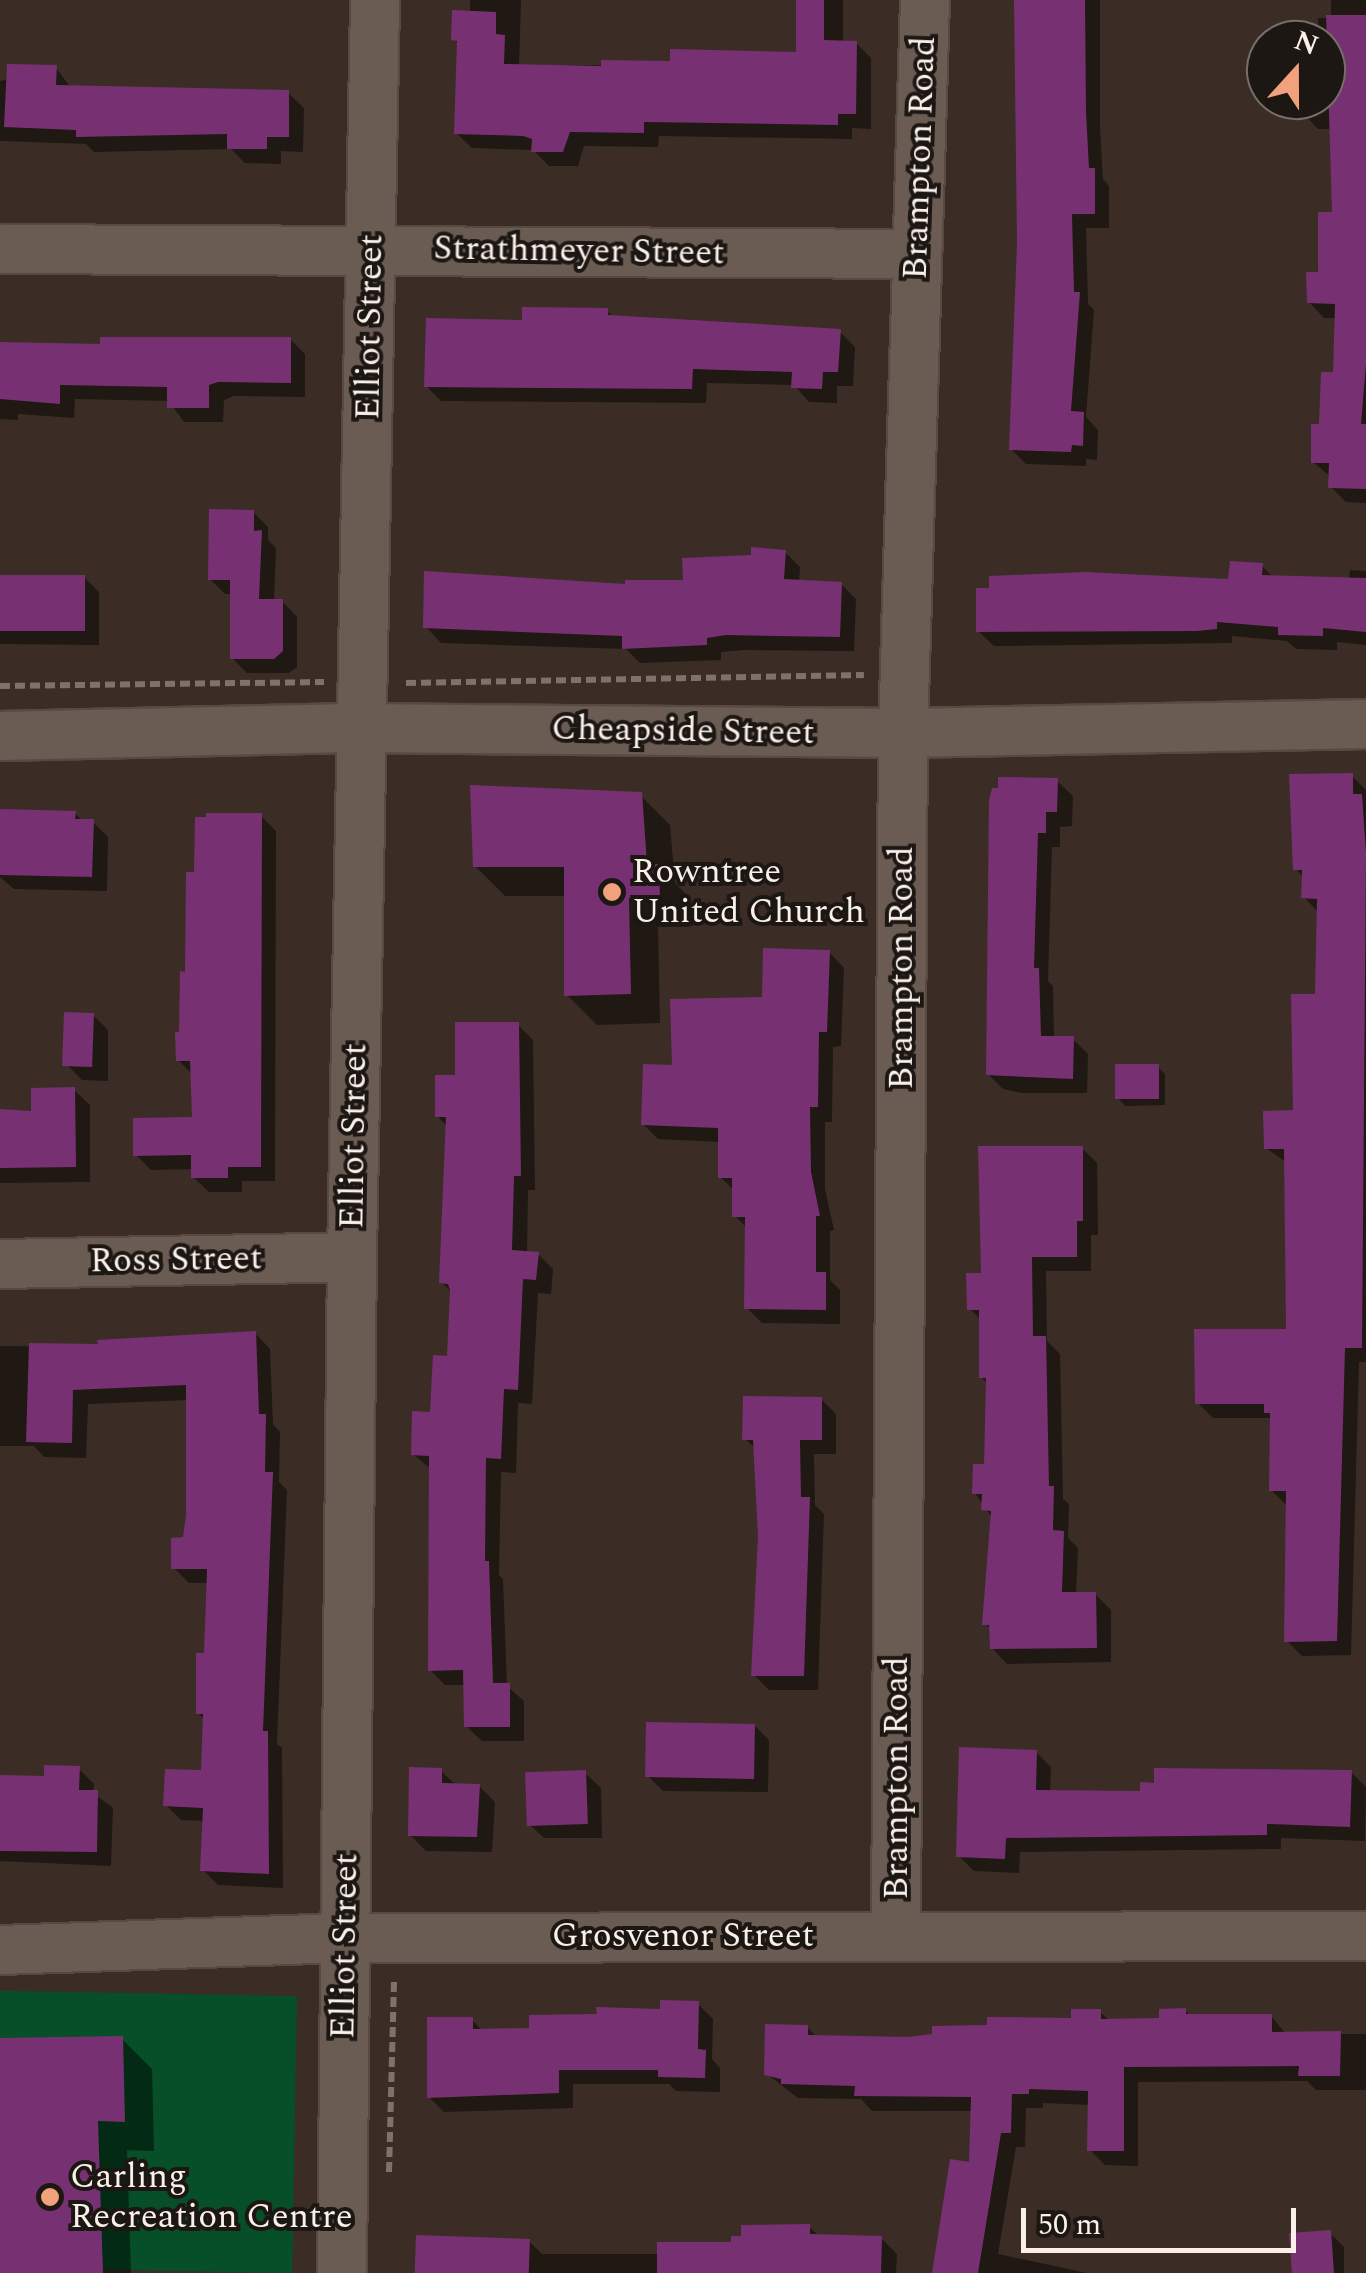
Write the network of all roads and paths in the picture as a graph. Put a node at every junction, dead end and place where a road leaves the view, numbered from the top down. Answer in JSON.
{"nodes":[{"id":1,"x":374,"y":0,"type":"edge"},
{"id":2,"x":925,"y":0,"type":"edge"},
{"id":3,"x":0,"y":249,"type":"edge"},
{"id":4,"x":372,"y":249,"type":"junction"},
{"id":5,"x":918,"y":254,"type":"junction"},
{"id":6,"x":876,"y":675,"type":"dead end"},
{"id":7,"x":0,"y":686,"type":"edge"},
{"id":8,"x":361,"y":705,"type":"junction"},
{"id":9,"x":1366,"y":724,"type":"edge"},
{"id":10,"x":904,"y":732,"type":"junction"},
{"id":11,"x":0,"y":736,"type":"edge"},
{"id":12,"x":352,"y":1258,"type":"junction"},
{"id":13,"x":0,"y":1264,"type":"edge"},
{"id":14,"x":896,"y":1936,"type":"junction"},
{"id":15,"x":1366,"y":1936,"type":"edge"},
{"id":16,"x":346,"y":1938,"type":"junction"},
{"id":17,"x":0,"y":1950,"type":"edge"},
{"id":18,"x":394,"y":1978,"type":"dead end"},
{"id":19,"x":388,"y":2175,"type":"dead end"},
{"id":20,"x":342,"y":2273,"type":"edge"}],
"edges":[{"from":1,"to":4,"type":"street","name":"Elliot Street"},
{"from":2,"to":5,"type":"street","name":"Brampton Road"},
{"from":3,"to":4,"type":"street","name":"Strathmeyer Street"},
{"from":4,"to":5,"type":"street","name":"Strathmeyer Street"},
{"from":4,"to":8,"type":"street","name":"Elliot Street"},
{"from":5,"to":10,"type":"street","name":"Brampton Road"},
{"from":6,"to":8,"type":"path"},
{"from":7,"to":8,"type":"path"},
{"from":8,"to":10,"type":"street","name":"Cheapside Street"},
{"from":8,"to":11,"type":"street","name":"Cheapside Street"},
{"from":8,"to":12,"type":"street","name":"Elliot Street"},
{"from":9,"to":10,"type":"street","name":"Cheapside Street"},
{"from":10,"to":14,"type":"street","name":"Brampton Road"},
{"from":12,"to":13,"type":"street","name":"Ross Street"},
{"from":12,"to":16,"type":"street","name":"Elliot Street"},
{"from":14,"to":15,"type":"street","name":"Grosvenor Street"},
{"from":14,"to":16,"type":"street","name":"Grosvenor Street"},
{"from":16,"to":17,"type":"street","name":"Grosvenor Street"},
{"from":16,"to":20,"type":"street","name":"Elliot Street"},
{"from":18,"to":19,"type":"path"}]}
